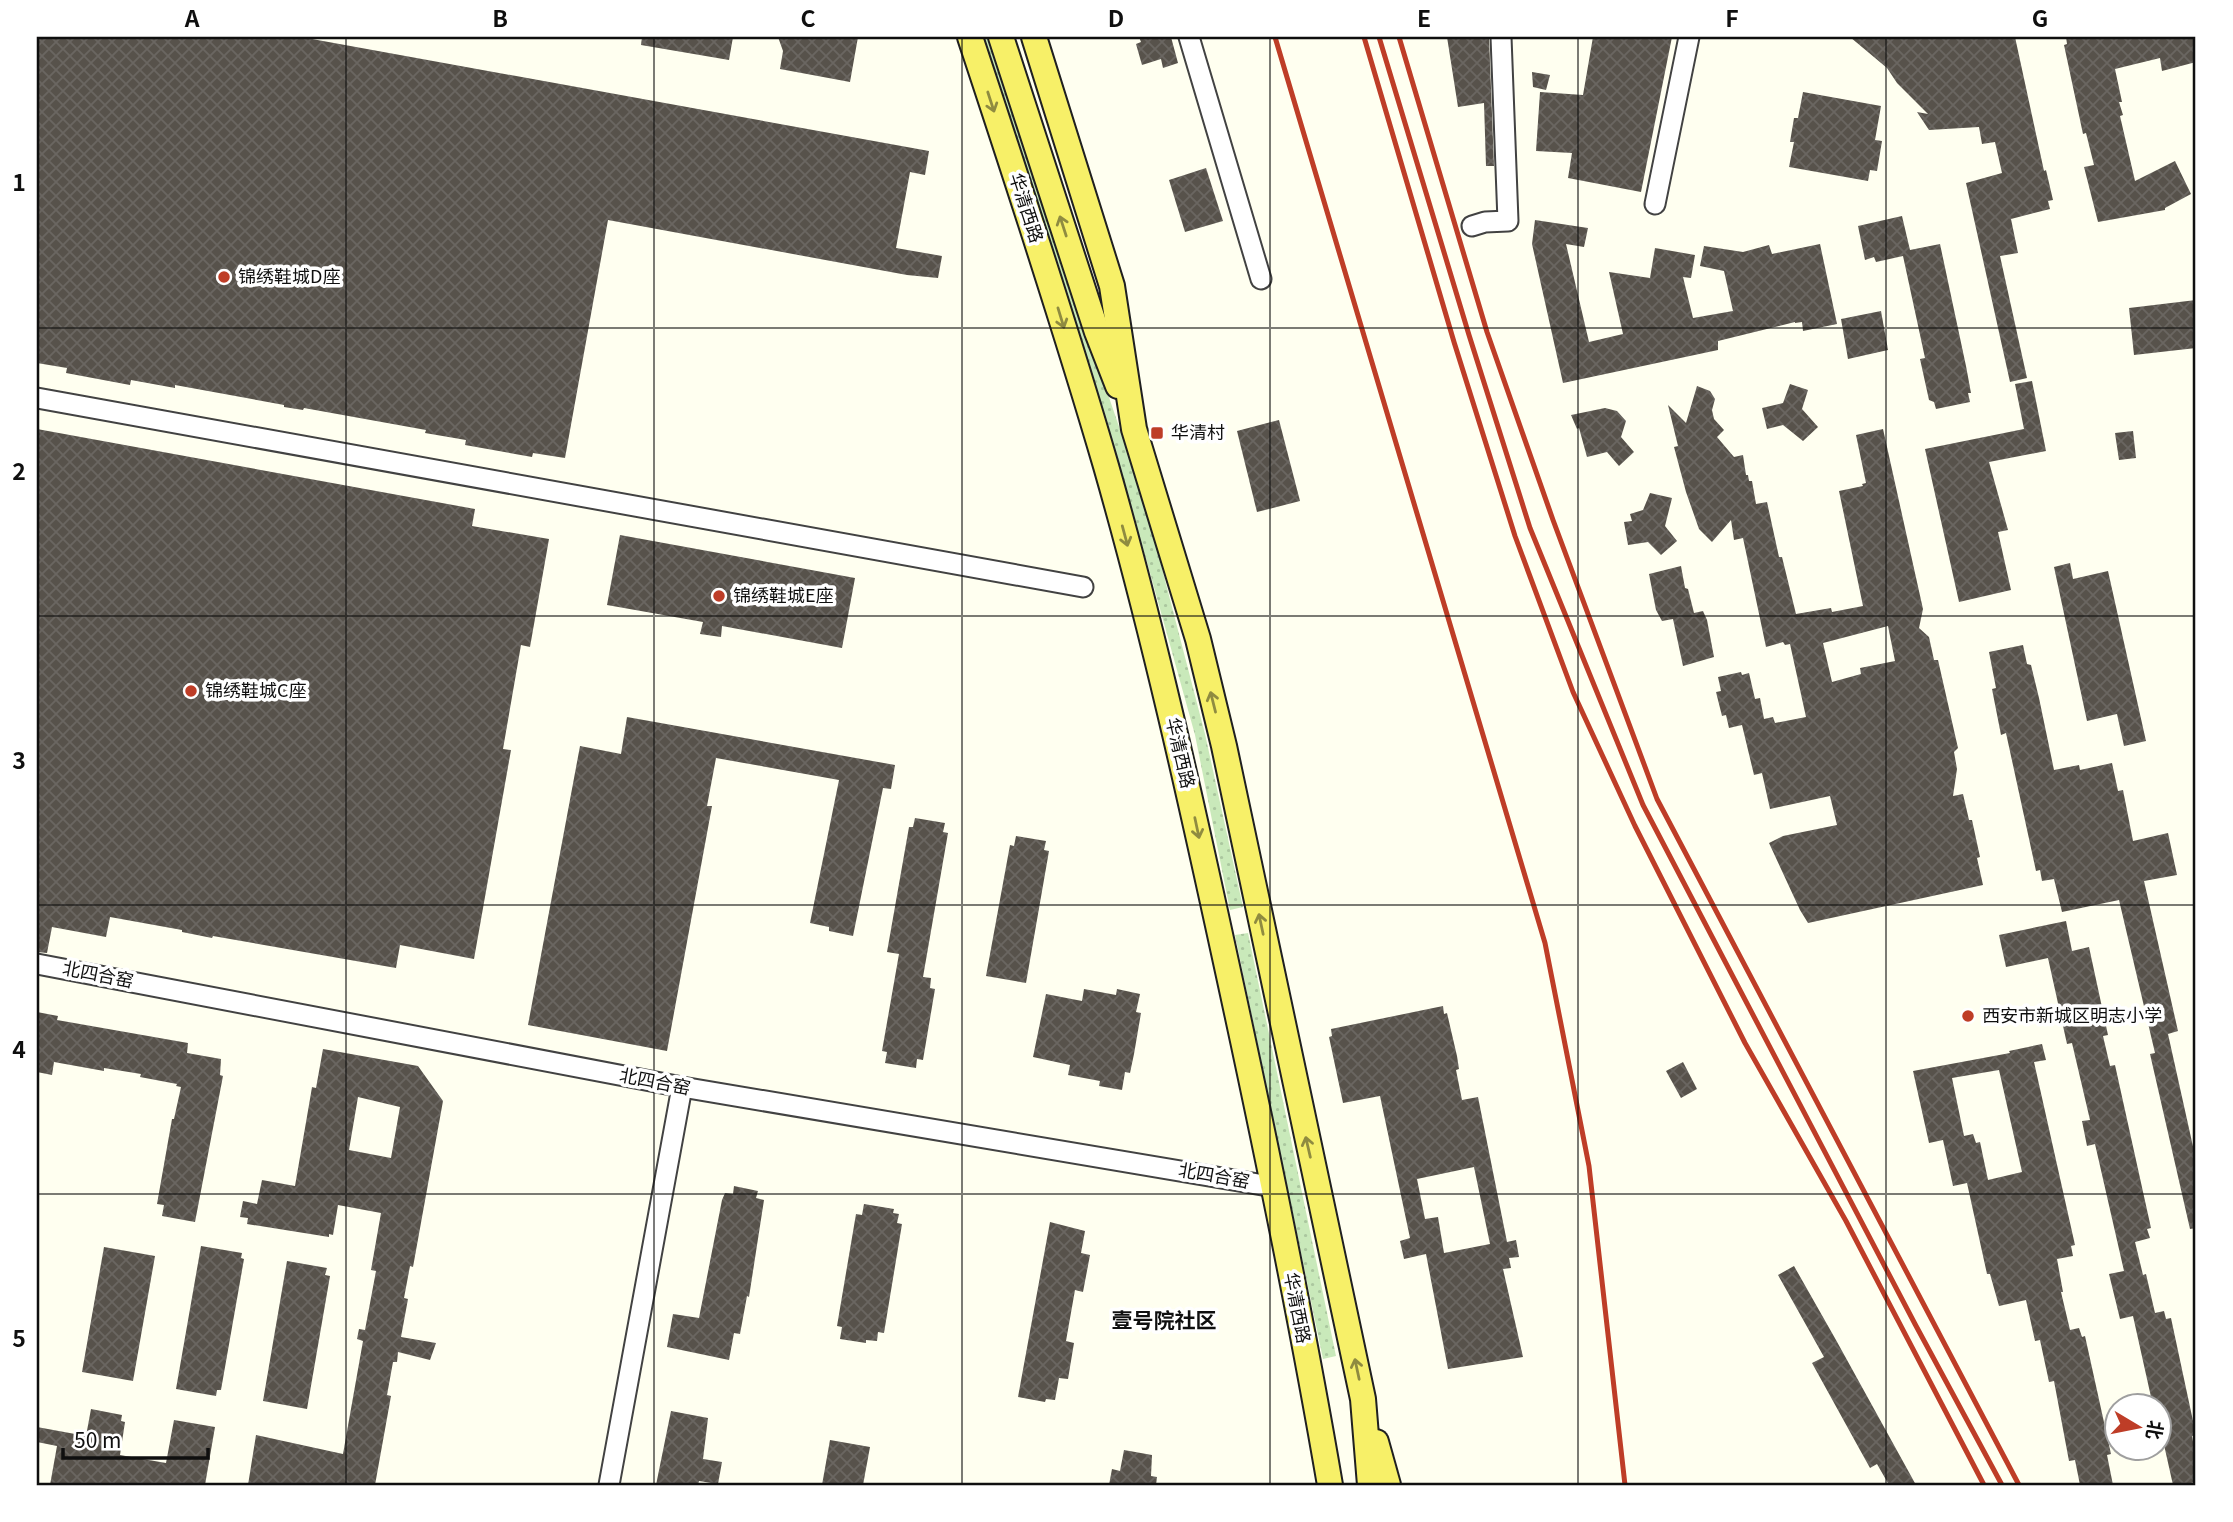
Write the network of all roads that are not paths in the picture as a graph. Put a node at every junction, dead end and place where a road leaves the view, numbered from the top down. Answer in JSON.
{"nodes":[{"id":1,"x":970,"y":37,"type":"edge"},
{"id":2,"x":1001,"y":37,"type":"edge"},
{"id":3,"x":1034,"y":37,"type":"edge"},
{"id":4,"x":1189,"y":37,"type":"edge"},
{"id":5,"x":1501,"y":37,"type":"edge"},
{"id":6,"x":1689,"y":37,"type":"edge"},
{"id":7,"x":1655,"y":204,"type":"dead end"},
{"id":8,"x":1472,"y":226,"type":"dead end"},
{"id":9,"x":1261,"y":279,"type":"dead end"},
{"id":10,"x":37,"y":398,"type":"edge"},
{"id":11,"x":1134,"y":429,"type":"junction"},
{"id":12,"x":1083,"y":587,"type":"dead end"},
{"id":13,"x":37,"y":964,"type":"edge"},
{"id":14,"x":682,"y":1087,"type":"junction"},
{"id":15,"x":1275,"y":1187,"type":"junction"},
{"id":16,"x":1363,"y":1399,"type":"junction"},
{"id":17,"x":1317,"y":1413,"type":"junction"},
{"id":18,"x":609,"y":1485,"type":"edge"},
{"id":19,"x":1316,"y":1485,"type":"edge"},
{"id":20,"x":1330,"y":1485,"type":"edge"},
{"id":21,"x":1370,"y":1485,"type":"edge"},
{"id":22,"x":1388,"y":1485,"type":"edge"}],
"edges":[{"from":1,"to":15,"type":"main road","name":"华清西路","one_way":true},
{"from":11,"to":2,"type":"main road","one_way":true},
{"from":3,"to":11,"type":"main road"},
{"from":4,"to":9,"type":"street"},
{"from":5,"to":8,"type":"street"},
{"from":6,"to":7,"type":"street"},
{"from":10,"to":12,"type":"street"},
{"from":16,"to":11,"type":"main road","one_way":true},
{"from":13,"to":14,"type":"street","name":"北四合窑"},
{"from":14,"to":15,"type":"street","name":"北四合窑"},
{"from":14,"to":18,"type":"street"},
{"from":15,"to":17,"type":"main road","name":"华清西路"},
{"from":16,"to":21,"type":"main road"},
{"from":16,"to":22,"type":"main road"},
{"from":17,"to":19,"type":"main road"},
{"from":17,"to":20,"type":"main road","name":"华清西路"}]}
